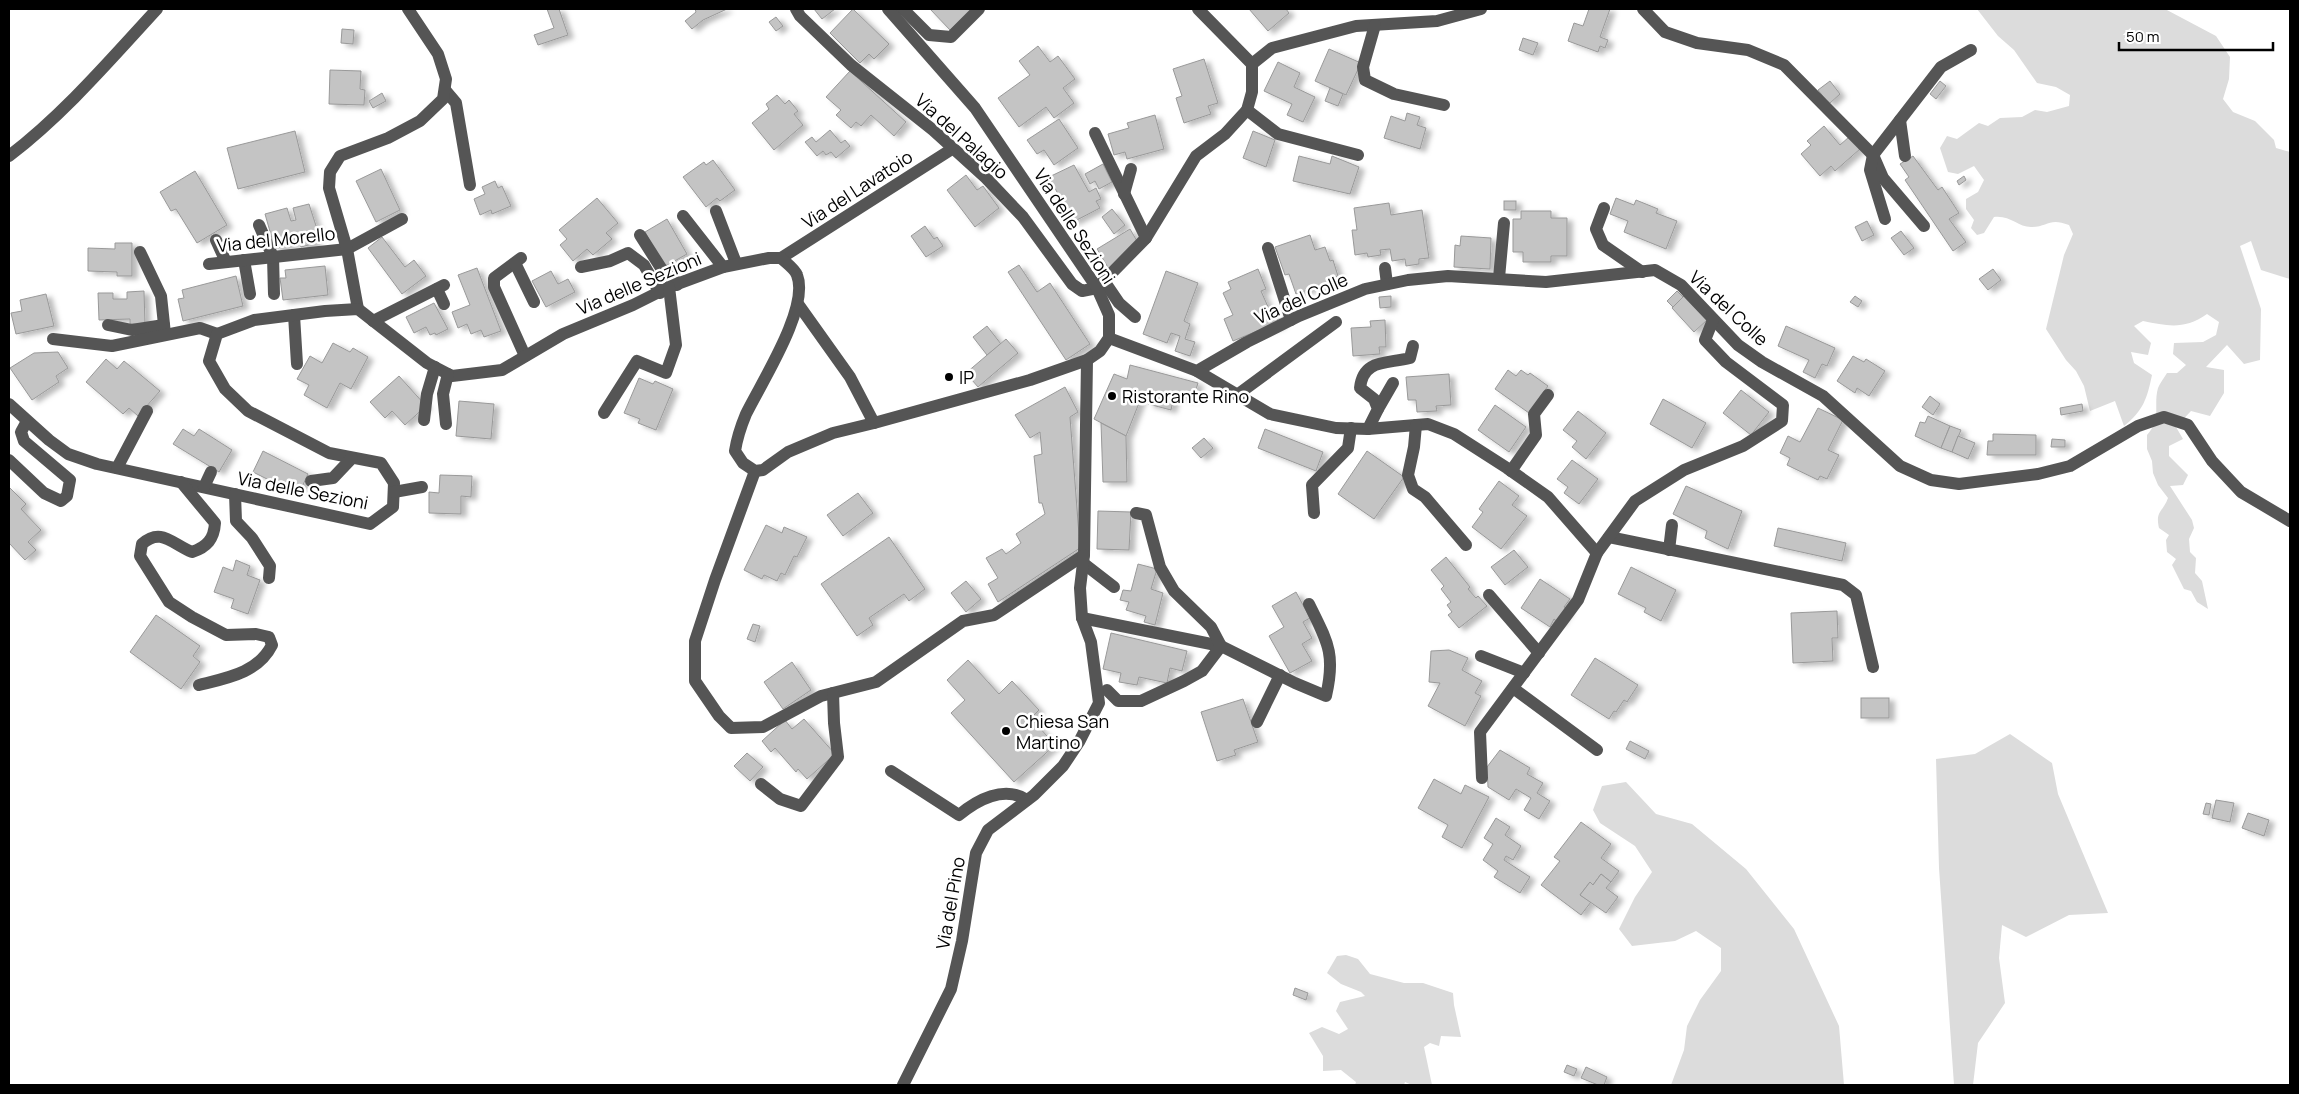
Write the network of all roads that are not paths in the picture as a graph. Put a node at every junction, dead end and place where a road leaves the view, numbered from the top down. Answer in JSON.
{"nodes":[{"id":1,"x":156,"y":9,"type":"edge"},
{"id":2,"x":408,"y":9,"type":"edge"},
{"id":3,"x":796,"y":9,"type":"edge"},
{"id":4,"x":979,"y":9,"type":"edge"},
{"id":5,"x":1444,"y":9,"type":"edge"},
{"id":6,"x":1481,"y":9,"type":"edge"},
{"id":7,"x":1643,"y":9,"type":"edge"},
{"id":8,"x":889,"y":10,"type":"edge"},
{"id":9,"x":1201,"y":11,"type":"edge"},
{"id":10,"x":1462,"y":14,"type":"junction"},
{"id":11,"x":1375,"y":25,"type":"junction"},
{"id":12,"x":1971,"y":50,"type":"dead end"},
{"id":13,"x":1252,"y":64,"type":"junction"},
{"id":14,"x":445,"y":90,"type":"junction"},
{"id":15,"x":1444,"y":105,"type":"dead end"},
{"id":16,"x":1247,"y":110,"type":"junction"},
{"id":17,"x":1900,"y":120,"type":"junction"},
{"id":18,"x":1094,"y":133,"type":"dead end"},
{"id":19,"x":952,"y":149,"type":"junction"},
{"id":20,"x":1358,"y":155,"type":"dead end"},
{"id":21,"x":1873,"y":155,"type":"junction"},
{"id":22,"x":9,"y":156,"type":"edge"},
{"id":23,"x":1904,"y":156,"type":"dead end"},
{"id":24,"x":1131,"y":169,"type":"dead end"},
{"id":25,"x":470,"y":185,"type":"dead end"},
{"id":26,"x":1124,"y":194,"type":"junction"},
{"id":27,"x":1604,"y":208,"type":"dead end"},
{"id":28,"x":716,"y":211,"type":"dead end"},
{"id":29,"x":683,"y":216,"type":"dead end"},
{"id":30,"x":402,"y":219,"type":"dead end"},
{"id":31,"x":1885,"y":219,"type":"dead end"},
{"id":32,"x":1504,"y":223,"type":"dead end"},
{"id":33,"x":259,"y":225,"type":"dead end"},
{"id":34,"x":1924,"y":226,"type":"dead end"},
{"id":35,"x":640,"y":235,"type":"dead end"},
{"id":36,"x":1146,"y":238,"type":"junction"},
{"id":37,"x":216,"y":240,"type":"dead end"},
{"id":38,"x":1268,"y":248,"type":"dead end"},
{"id":39,"x":347,"y":249,"type":"junction"},
{"id":40,"x":140,"y":252,"type":"dead end"},
{"id":41,"x":273,"y":257,"type":"junction"},
{"id":42,"x":781,"y":258,"type":"junction"},
{"id":43,"x":244,"y":260,"type":"junction"},
{"id":44,"x":226,"y":262,"type":"junction"},
{"id":45,"x":736,"y":263,"type":"junction"},
{"id":46,"x":209,"y":264,"type":"dead end"},
{"id":47,"x":581,"y":267,"type":"dead end"},
{"id":48,"x":723,"y":267,"type":"junction"},
{"id":49,"x":1385,"y":268,"type":"dead end"},
{"id":50,"x":1400,"y":268,"type":"dead end"},
{"id":51,"x":1642,"y":272,"type":"junction"},
{"id":52,"x":1499,"y":278,"type":"junction"},
{"id":53,"x":1402,"y":281,"type":"junction"},
{"id":54,"x":1101,"y":284,"type":"junction"},
{"id":55,"x":1387,"y":284,"type":"junction"},
{"id":56,"x":669,"y":288,"type":"junction"},
{"id":57,"x":250,"y":294,"type":"dead end"},
{"id":58,"x":274,"y":294,"type":"dead end"},
{"id":59,"x":534,"y":302,"type":"dead end"},
{"id":60,"x":444,"y":304,"type":"dead end"},
{"id":61,"x":798,"y":304,"type":"junction"},
{"id":62,"x":358,"y":309,"type":"junction"},
{"id":63,"x":294,"y":315,"type":"junction"},
{"id":64,"x":1135,"y":317,"type":"dead end"},
{"id":65,"x":1291,"y":320,"type":"junction"},
{"id":66,"x":1713,"y":320,"type":"junction"},
{"id":67,"x":373,"y":321,"type":"junction"},
{"id":68,"x":1336,"y":322,"type":"dead end"},
{"id":69,"x":108,"y":325,"type":"dead end"},
{"id":70,"x":164,"y":330,"type":"junction"},
{"id":71,"x":217,"y":334,"type":"junction"},
{"id":72,"x":1109,"y":338,"type":"junction"},
{"id":73,"x":53,"y":339,"type":"dead end"},
{"id":74,"x":1412,"y":346,"type":"dead end"},
{"id":75,"x":525,"y":356,"type":"junction"},
{"id":76,"x":1087,"y":360,"type":"junction"},
{"id":77,"x":297,"y":364,"type":"dead end"},
{"id":78,"x":435,"y":367,"type":"junction"},
{"id":79,"x":1197,"y":371,"type":"junction"},
{"id":80,"x":448,"y":374,"type":"junction"},
{"id":81,"x":1393,"y":383,"type":"dead end"},
{"id":82,"x":1237,"y":394,"type":"junction"},
{"id":83,"x":1548,"y":395,"type":"dead end"},
{"id":84,"x":9,"y":404,"type":"edge"},
{"id":85,"x":1378,"y":409,"type":"junction"},
{"id":86,"x":147,"y":411,"type":"dead end"},
{"id":87,"x":604,"y":413,"type":"dead end"},
{"id":88,"x":424,"y":420,"type":"dead end"},
{"id":89,"x":27,"y":421,"type":"junction"},
{"id":90,"x":874,"y":423,"type":"junction"},
{"id":91,"x":446,"y":424,"type":"dead end"},
{"id":92,"x":1416,"y":425,"type":"junction"},
{"id":93,"x":1351,"y":428,"type":"junction"},
{"id":94,"x":1368,"y":429,"type":"junction"},
{"id":95,"x":352,"y":458,"type":"junction"},
{"id":96,"x":9,"y":460,"type":"edge"},
{"id":97,"x":116,"y":468,"type":"junction"},
{"id":98,"x":755,"y":471,"type":"junction"},
{"id":99,"x":1511,"y":471,"type":"junction"},
{"id":100,"x":211,"y":472,"type":"dead end"},
{"id":101,"x":311,"y":481,"type":"dead end"},
{"id":102,"x":181,"y":482,"type":"junction"},
{"id":103,"x":204,"y":487,"type":"junction"},
{"id":104,"x":422,"y":487,"type":"dead end"},
{"id":105,"x":394,"y":492,"type":"junction"},
{"id":106,"x":235,"y":494,"type":"junction"},
{"id":107,"x":1136,"y":513,"type":"dead end"},
{"id":108,"x":1314,"y":513,"type":"dead end"},
{"id":109,"x":2290,"y":521,"type":"edge"},
{"id":110,"x":1672,"y":525,"type":"dead end"},
{"id":111,"x":1609,"y":537,"type":"junction"},
{"id":112,"x":1466,"y":545,"type":"dead end"},
{"id":113,"x":1669,"y":550,"type":"junction"},
{"id":114,"x":1597,"y":553,"type":"junction"},
{"id":115,"x":1083,"y":559,"type":"junction"},
{"id":116,"x":269,"y":578,"type":"dead end"},
{"id":117,"x":1114,"y":588,"type":"dead end"},
{"id":118,"x":1489,"y":596,"type":"dead end"},
{"id":119,"x":1309,"y":604,"type":"dead end"},
{"id":120,"x":1082,"y":618,"type":"junction"},
{"id":121,"x":1221,"y":646,"type":"junction"},
{"id":122,"x":1539,"y":653,"type":"junction"},
{"id":123,"x":1481,"y":656,"type":"dead end"},
{"id":124,"x":1873,"y":667,"type":"dead end"},
{"id":125,"x":1524,"y":673,"type":"junction"},
{"id":126,"x":1280,"y":676,"type":"junction"},
{"id":127,"x":199,"y":686,"type":"dead end"},
{"id":128,"x":1513,"y":688,"type":"junction"},
{"id":129,"x":1107,"y":690,"type":"dead end"},
{"id":130,"x":833,"y":692,"type":"junction"},
{"id":131,"x":1257,"y":722,"type":"dead end"},
{"id":132,"x":1597,"y":750,"type":"dead end"},
{"id":133,"x":891,"y":771,"type":"dead end"},
{"id":134,"x":1482,"y":778,"type":"dead end"},
{"id":135,"x":761,"y":784,"type":"dead end"},
{"id":136,"x":1027,"y":800,"type":"junction"},
{"id":137,"x":903,"y":1085,"type":"edge"}],
"edges":[{"from":1,"to":22,"type":"street"},
{"from":2,"to":14,"type":"street"},
{"from":3,"to":19,"type":"street","name":"Via del Palagio"},
{"from":4,"to":8,"type":"street"},
{"from":5,"to":10,"type":"street"},
{"from":6,"to":10,"type":"street"},
{"from":7,"to":21,"type":"street"},
{"from":8,"to":54,"type":"street","name":"Via delle Sezioni"},
{"from":9,"to":13,"type":"street"},
{"from":10,"to":11,"type":"street"},
{"from":11,"to":13,"type":"street"},
{"from":11,"to":15,"type":"street"},
{"from":12,"to":17,"type":"street"},
{"from":13,"to":16,"type":"street"},
{"from":14,"to":25,"type":"street"},
{"from":14,"to":39,"type":"street","name":"Via del Morello"},
{"from":16,"to":20,"type":"street"},
{"from":16,"to":36,"type":"street"},
{"from":17,"to":21,"type":"street"},
{"from":17,"to":23,"type":"street"},
{"from":18,"to":26,"type":"street"},
{"from":19,"to":42,"type":"street","name":"Via del Lavatoio"},
{"from":19,"to":54,"type":"street","name":"Via del Palagio"},
{"from":21,"to":31,"type":"street"},
{"from":21,"to":34,"type":"street"},
{"from":24,"to":26,"type":"street"},
{"from":26,"to":36,"type":"street"},
{"from":27,"to":51,"type":"street"},
{"from":28,"to":45,"type":"street"},
{"from":29,"to":48,"type":"street"},
{"from":30,"to":39,"type":"street"},
{"from":32,"to":52,"type":"street"},
{"from":33,"to":41,"type":"street"},
{"from":35,"to":56,"type":"street"},
{"from":36,"to":54,"type":"street"},
{"from":37,"to":44,"type":"street"},
{"from":38,"to":65,"type":"street"},
{"from":39,"to":41,"type":"street","name":"Via del Morello"},
{"from":39,"to":62,"type":"street","name":"Via del Morello"},
{"from":40,"to":70,"type":"street"},
{"from":41,"to":43,"type":"street","name":"Via del Morello"},
{"from":41,"to":58,"type":"street"},
{"from":42,"to":45,"type":"street","name":"Via delle Sezioni"},
{"from":42,"to":61,"type":"street"},
{"from":43,"to":44,"type":"street","name":"Via del Morello"},
{"from":43,"to":57,"type":"street"},
{"from":44,"to":46,"type":"street","name":"Via del Morello"},
{"from":45,"to":48,"type":"street","name":"Via delle Sezioni"},
{"from":47,"to":56,"type":"street"},
{"from":48,"to":56,"type":"street","name":"Via delle Sezioni"},
{"from":49,"to":55,"type":"street"},
{"from":50,"to":53,"type":"street"},
{"from":51,"to":52,"type":"street","name":"Via del Colle"},
{"from":51,"to":66,"type":"street","name":"Via del Colle"},
{"from":52,"to":53,"type":"street","name":"Via del Colle"},
{"from":53,"to":55,"type":"street","name":"Via del Colle"},
{"from":54,"to":64,"type":"street"},
{"from":54,"to":72,"type":"street","name":"Via delle Sezioni"},
{"from":55,"to":65,"type":"street","name":"Via del Colle"},
{"from":56,"to":75,"type":"street","name":"Via delle Sezioni"},
{"from":56,"to":87,"type":"street"},
{"from":59,"to":75,"type":"street"},
{"from":60,"to":67,"type":"street"},
{"from":61,"to":90,"type":"street"},
{"from":61,"to":98,"type":"street"},
{"from":62,"to":63,"type":"street"},
{"from":62,"to":67,"type":"street","name":"Via delle Sezioni"},
{"from":63,"to":71,"type":"street"},
{"from":63,"to":77,"type":"street"},
{"from":65,"to":79,"type":"street","name":"Via del Colle"},
{"from":66,"to":109,"type":"street","name":"Via del Colle"},
{"from":66,"to":111,"type":"street"},
{"from":67,"to":78,"type":"street","name":"Via delle Sezioni"},
{"from":68,"to":82,"type":"street"},
{"from":69,"to":70,"type":"street"},
{"from":70,"to":71,"type":"street"},
{"from":70,"to":73,"type":"street"},
{"from":71,"to":95,"type":"street","name":"Via delle Sezioni"},
{"from":72,"to":76,"type":"street"},
{"from":72,"to":79,"type":"street"},
{"from":74,"to":85,"type":"street"},
{"from":75,"to":80,"type":"street","name":"Via delle Sezioni"},
{"from":76,"to":90,"type":"street"},
{"from":76,"to":115,"type":"street","name":"Via del Pino"},
{"from":78,"to":80,"type":"street","name":"Via delle Sezioni"},
{"from":78,"to":88,"type":"street"},
{"from":79,"to":82,"type":"street"},
{"from":80,"to":91,"type":"street"},
{"from":81,"to":85,"type":"street"},
{"from":82,"to":93,"type":"street"},
{"from":83,"to":99,"type":"street"},
{"from":84,"to":89,"type":"street","name":"Via delle Sezioni"},
{"from":85,"to":94,"type":"street"},
{"from":86,"to":97,"type":"street"},
{"from":89,"to":96,"type":"street"},
{"from":89,"to":97,"type":"street","name":"Via delle Sezioni"},
{"from":90,"to":98,"type":"street"},
{"from":92,"to":94,"type":"street"},
{"from":92,"to":99,"type":"street"},
{"from":92,"to":112,"type":"street"},
{"from":93,"to":94,"type":"street"},
{"from":93,"to":108,"type":"street"},
{"from":95,"to":101,"type":"street"},
{"from":95,"to":105,"type":"street","name":"Via delle Sezioni"},
{"from":97,"to":102,"type":"street","name":"Via delle Sezioni"},
{"from":98,"to":130,"type":"street"},
{"from":99,"to":114,"type":"street"},
{"from":100,"to":103,"type":"street"},
{"from":102,"to":103,"type":"street","name":"Via delle Sezioni"},
{"from":102,"to":127,"type":"street"},
{"from":103,"to":106,"type":"street","name":"Via delle Sezioni"},
{"from":104,"to":105,"type":"street"},
{"from":105,"to":106,"type":"street","name":"Via delle Sezioni"},
{"from":106,"to":116,"type":"street"},
{"from":107,"to":121,"type":"street"},
{"from":110,"to":113,"type":"street"},
{"from":111,"to":113,"type":"street"},
{"from":111,"to":114,"type":"street"},
{"from":113,"to":124,"type":"street"},
{"from":114,"to":122,"type":"street"},
{"from":115,"to":117,"type":"street"},
{"from":115,"to":120,"type":"street","name":"Via del Pino"},
{"from":115,"to":130,"type":"street"},
{"from":118,"to":122,"type":"street"},
{"from":119,"to":126,"type":"street"},
{"from":120,"to":121,"type":"street"},
{"from":120,"to":136,"type":"street","name":"Via del Pino"},
{"from":121,"to":126,"type":"street"},
{"from":121,"to":129,"type":"street"},
{"from":122,"to":125,"type":"street"},
{"from":123,"to":125,"type":"street"},
{"from":125,"to":128,"type":"street"},
{"from":126,"to":131,"type":"street"},
{"from":128,"to":132,"type":"street"},
{"from":128,"to":134,"type":"street"},
{"from":130,"to":135,"type":"street"},
{"from":133,"to":136,"type":"street"},
{"from":136,"to":137,"type":"street","name":"Via del Pino"}]}
